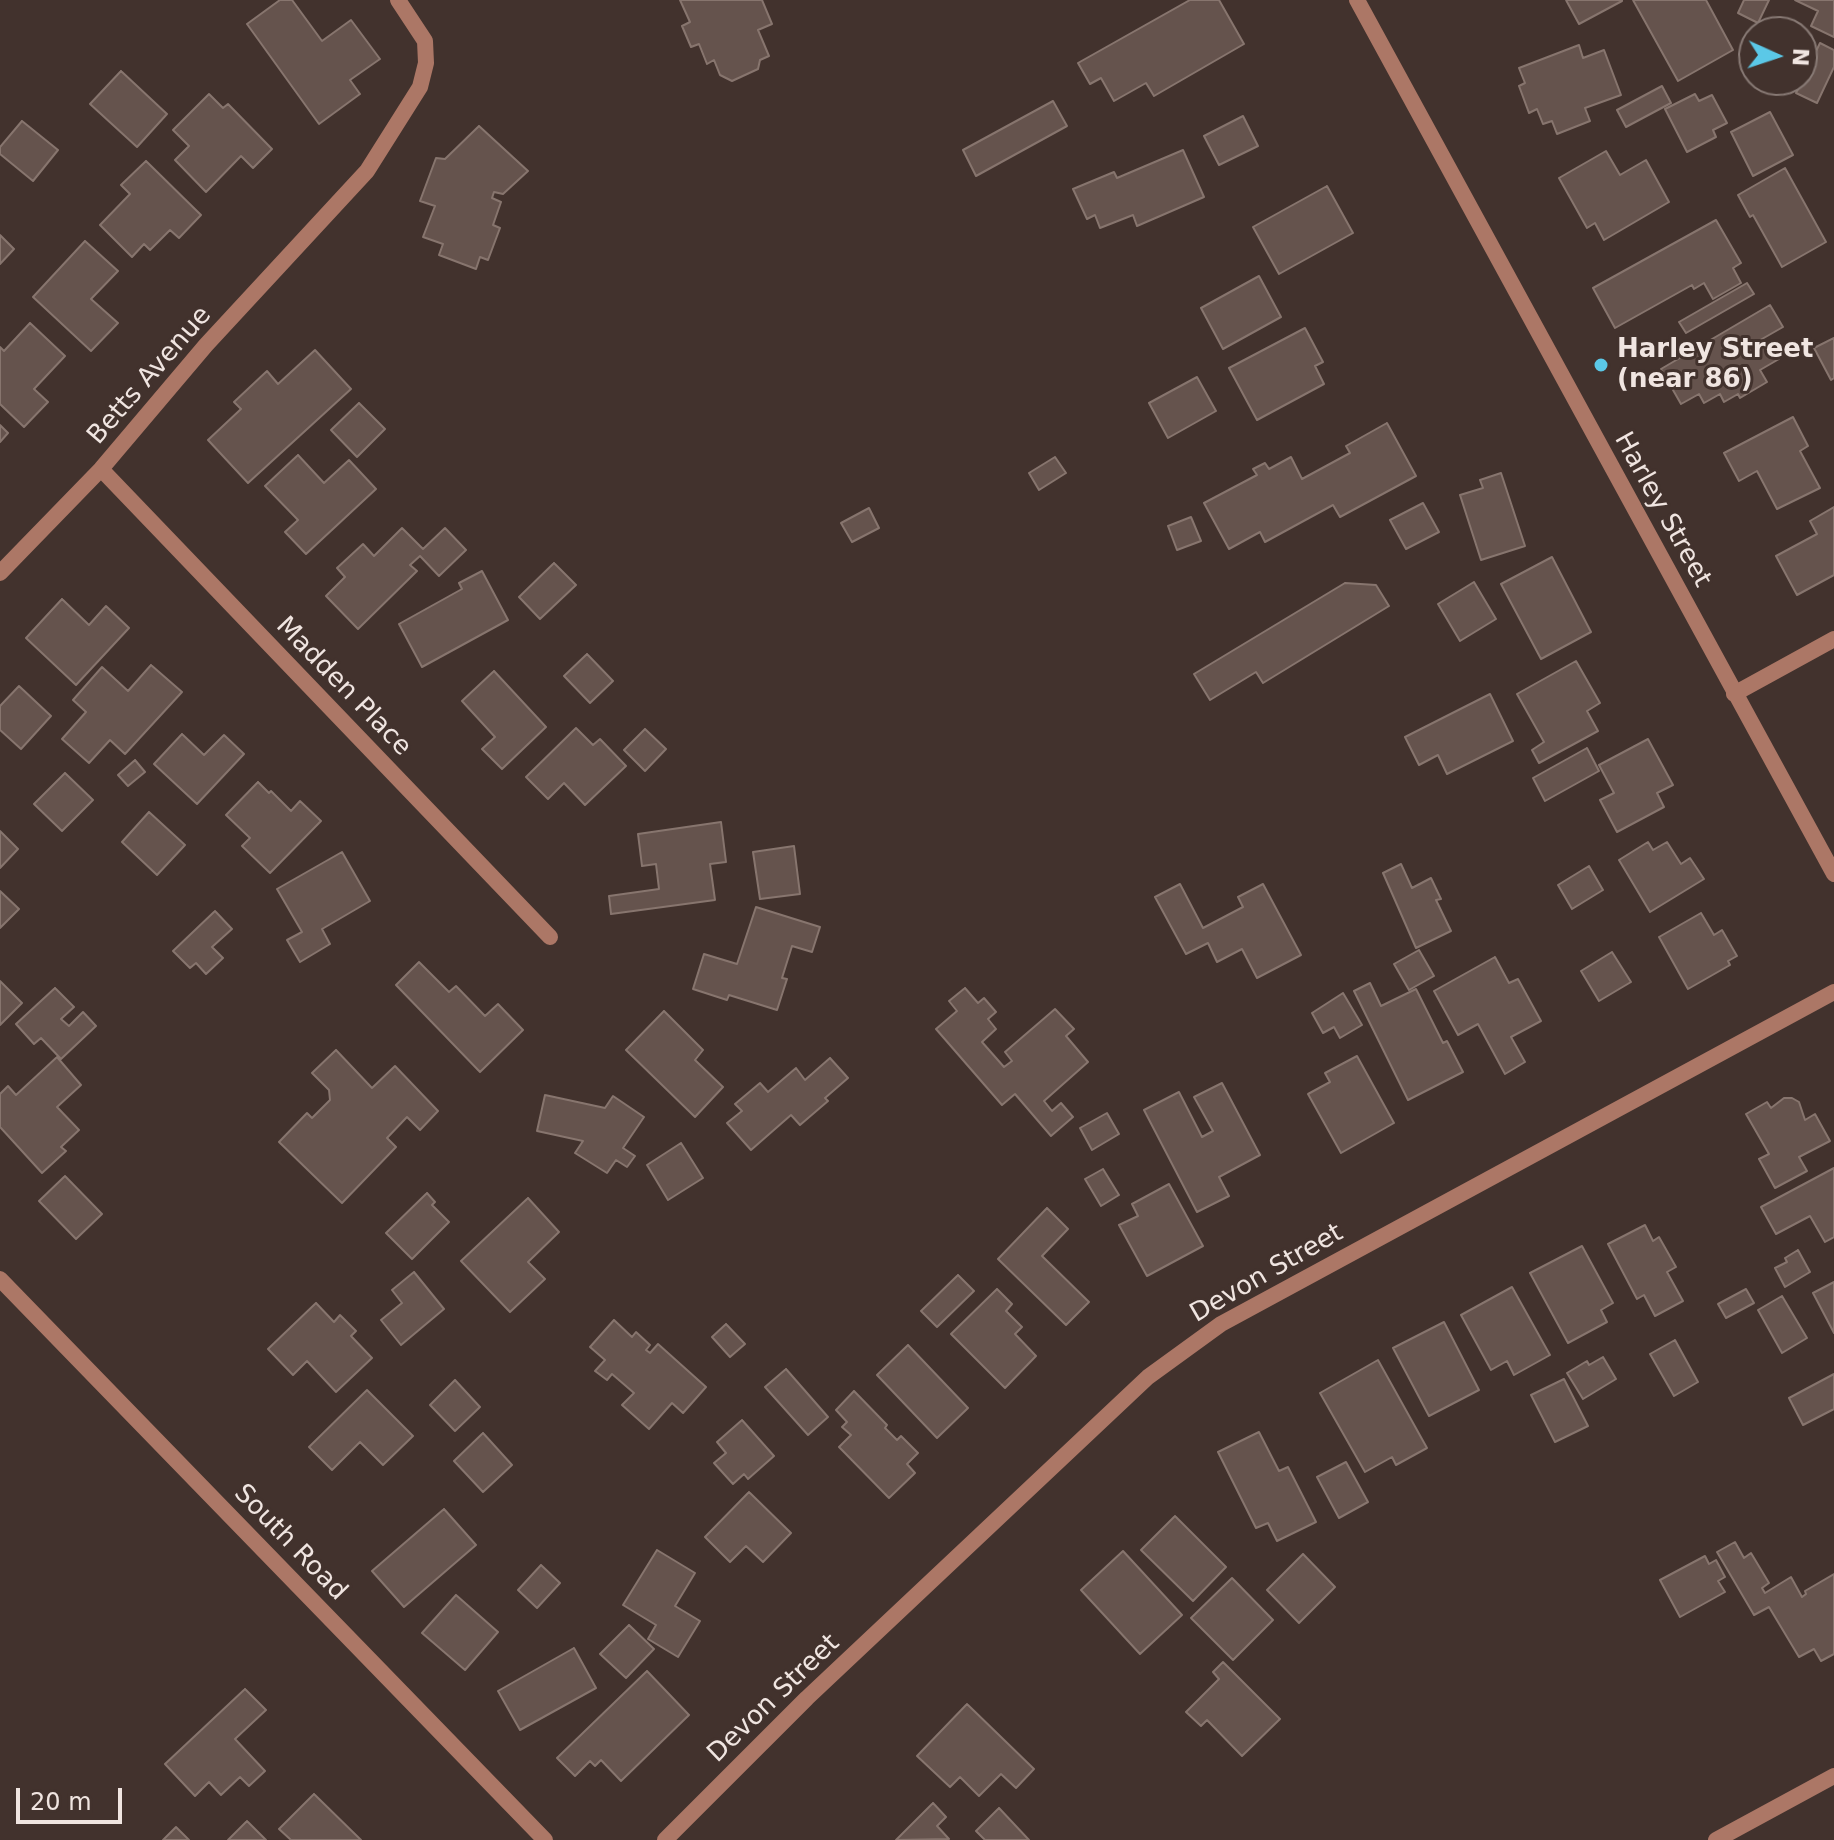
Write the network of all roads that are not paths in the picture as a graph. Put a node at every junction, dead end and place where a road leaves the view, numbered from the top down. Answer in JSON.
{"nodes":[{"id":1,"x":398,"y":0,"type":"edge"},
{"id":2,"x":1357,"y":0,"type":"edge"},
{"id":3,"x":101,"y":469,"type":"junction"},
{"id":4,"x":0,"y":573,"type":"edge"},
{"id":5,"x":1834,"y":639,"type":"edge"},
{"id":6,"x":1734,"y":694,"type":"junction"},
{"id":7,"x":1834,"y":874,"type":"edge"},
{"id":8,"x":550,"y":937,"type":"dead end"},
{"id":9,"x":1834,"y":992,"type":"edge"},
{"id":10,"x":0,"y":1279,"type":"edge"},
{"id":11,"x":1834,"y":1776,"type":"edge"},
{"id":12,"x":545,"y":1840,"type":"edge"},
{"id":13,"x":665,"y":1840,"type":"edge"},
{"id":14,"x":1716,"y":1840,"type":"edge"}],
"edges":[{"from":1,"to":3,"type":"street","name":"Betts Avenue"},
{"from":2,"to":6,"type":"street","name":"Harley Street"},
{"from":3,"to":4,"type":"street","name":"Betts Avenue"},
{"from":3,"to":8,"type":"street","name":"Madden Place"},
{"from":5,"to":6,"type":"street"},
{"from":6,"to":7,"type":"street","name":"Harley Street"},
{"from":9,"to":13,"type":"street","name":"Devon Street"},
{"from":10,"to":12,"type":"street","name":"South Road"},
{"from":11,"to":14,"type":"street"}]}
